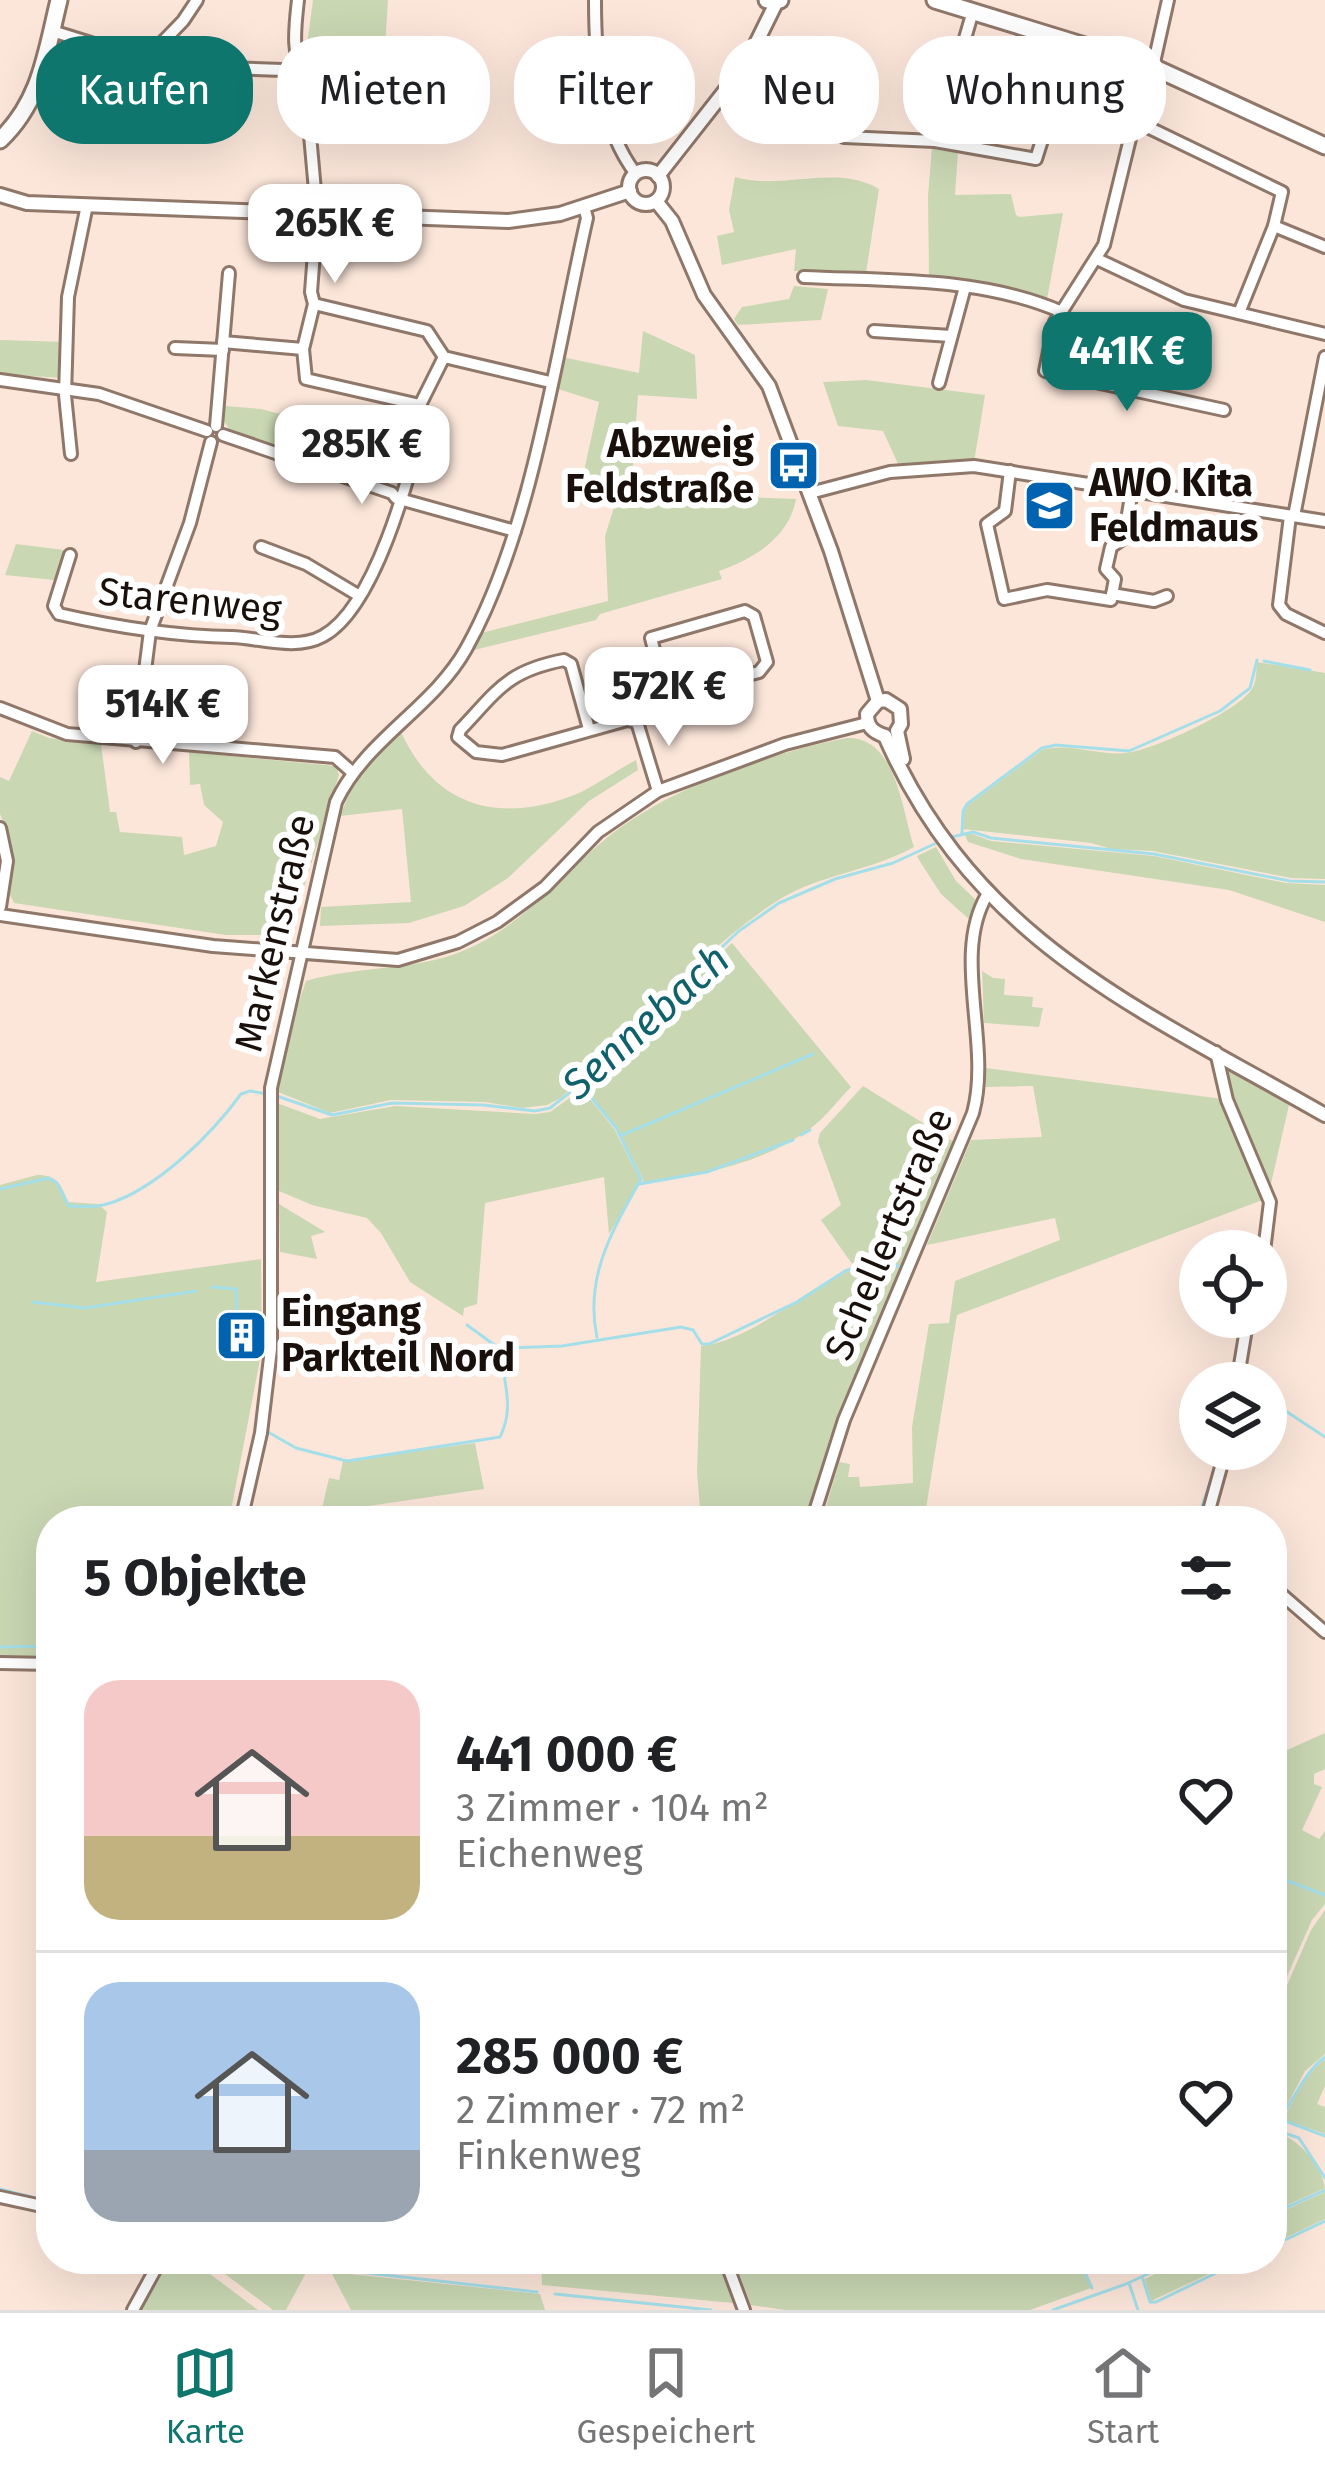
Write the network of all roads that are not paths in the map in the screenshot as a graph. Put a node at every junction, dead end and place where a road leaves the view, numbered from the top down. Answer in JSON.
{"nodes":[{"id":1,"x":59,"y":0,"type":"edge"},
{"id":2,"x":197,"y":0,"type":"edge"},
{"id":3,"x":298,"y":0,"type":"edge"},
{"id":4,"x":595,"y":0,"type":"edge"},
{"id":5,"x":766,"y":0,"type":"edge"},
{"id":6,"x":935,"y":0,"type":"edge"},
{"id":7,"x":1168,"y":0,"type":"edge"},
{"id":8,"x":779,"y":1,"type":"edge"},
{"id":9,"x":973,"y":11,"type":"junction"},
{"id":10,"x":764,"y":25,"type":"junction"},
{"id":11,"x":52,"y":31,"type":"junction"},
{"id":12,"x":69,"y":36,"type":"edge"},
{"id":13,"x":168,"y":36,"type":"edge"},
{"id":14,"x":297,"y":36,"type":"edge"},
{"id":15,"x":966,"y":36,"type":"edge"},
{"id":16,"x":1053,"y":36,"type":"edge"},
{"id":17,"x":1158,"y":36,"type":"edge"},
{"id":18,"x":1166,"y":73,"type":"edge"},
{"id":19,"x":1166,"y":135,"type":"edge"},
{"id":20,"x":0,"y":140,"type":"edge"},
{"id":21,"x":311,"y":144,"type":"edge"},
{"id":22,"x":951,"y":144,"type":"edge"},
{"id":23,"x":1041,"y":144,"type":"edge"},
{"id":24,"x":1129,"y":144,"type":"edge"},
{"id":25,"x":1325,"y":146,"type":"edge"},
{"id":26,"x":636,"y":174,"type":"junction"},
{"id":27,"x":658,"y":176,"type":"junction"},
{"id":28,"x":630,"y":191,"type":"junction"},
{"id":29,"x":2,"y":201,"type":"edge"},
{"id":30,"x":656,"y":201,"type":"junction"},
{"id":31,"x":87,"y":206,"type":"junction"},
{"id":32,"x":584,"y":207,"type":"junction"},
{"id":33,"x":317,"y":213,"type":"junction"},
{"id":34,"x":1274,"y":226,"type":"junction"},
{"id":35,"x":1325,"y":247,"type":"edge"},
{"id":36,"x":1097,"y":259,"type":"junction"},
{"id":37,"x":229,"y":273,"type":"dead end"},
{"id":38,"x":804,"y":277,"type":"dead end"},
{"id":39,"x":965,"y":286,"type":"junction"},
{"id":40,"x":314,"y":304,"type":"junction"},
{"id":41,"x":1062,"y":312,"type":"junction"},
{"id":42,"x":1239,"y":313,"type":"junction"},
{"id":43,"x":874,"y":331,"type":"dead end"},
{"id":44,"x":1325,"y":334,"type":"edge"},
{"id":45,"x":951,"y":336,"type":"junction"},
{"id":46,"x":223,"y":346,"type":"junction"},
{"id":47,"x":175,"y":348,"type":"dead end"},
{"id":48,"x":302,"y":349,"type":"junction"},
{"id":49,"x":444,"y":357,"type":"junction"},
{"id":50,"x":1325,"y":357,"type":"edge"},
{"id":51,"x":0,"y":380,"type":"edge"},
{"id":52,"x":550,"y":382,"type":"junction"},
{"id":53,"x":939,"y":383,"type":"dead end"},
{"id":54,"x":67,"y":387,"type":"junction"},
{"id":55,"x":420,"y":405,"type":"junction"},
{"id":56,"x":1224,"y":410,"type":"dead end"},
{"id":57,"x":214,"y":433,"type":"junction"},
{"id":58,"x":1309,"y":434,"type":"junction"},
{"id":59,"x":1325,"y":436,"type":"edge"},
{"id":60,"x":71,"y":454,"type":"dead end"},
{"id":61,"x":1010,"y":471,"type":"junction"},
{"id":62,"x":1132,"y":490,"type":"junction"},
{"id":63,"x":809,"y":494,"type":"junction"},
{"id":64,"x":403,"y":500,"type":"junction"},
{"id":65,"x":1292,"y":516,"type":"junction"},
{"id":66,"x":1325,"y":521,"type":"edge"},
{"id":67,"x":515,"y":531,"type":"junction"},
{"id":68,"x":261,"y":547,"type":"dead end"},
{"id":69,"x":70,"y":555,"type":"dead end"},
{"id":70,"x":1112,"y":594,"type":"junction"},
{"id":71,"x":358,"y":595,"type":"junction"},
{"id":72,"x":1167,"y":596,"type":"dead end"},
{"id":73,"x":150,"y":631,"type":"junction"},
{"id":74,"x":1325,"y":633,"type":"edge"},
{"id":75,"x":666,"y":697,"type":"junction"},
{"id":76,"x":878,"y":701,"type":"junction"},
{"id":77,"x":0,"y":708,"type":"edge"},
{"id":78,"x":637,"y":722,"type":"junction"},
{"id":79,"x":867,"y":723,"type":"junction"},
{"id":80,"x":589,"y":730,"type":"junction"},
{"id":81,"x":891,"y":733,"type":"junction"},
{"id":82,"x":136,"y":742,"type":"junction"},
{"id":83,"x":352,"y":772,"type":"junction"},
{"id":84,"x":658,"y":791,"type":"junction"},
{"id":85,"x":0,"y":828,"type":"edge"},
{"id":86,"x":988,"y":895,"type":"junction"},
{"id":87,"x":0,"y":911,"type":"edge"},
{"id":88,"x":301,"y":956,"type":"junction"},
{"id":89,"x":1216,"y":1052,"type":"junction"},
{"id":90,"x":1325,"y":1115,"type":"edge"},
{"id":91,"x":1267,"y":1230,"type":"edge"},
{"id":92,"x":1220,"y":1470,"type":"edge"},
{"id":93,"x":244,"y":1506,"type":"edge"},
{"id":94,"x":817,"y":1506,"type":"edge"},
{"id":95,"x":1210,"y":1506,"type":"edge"},
{"id":96,"x":1287,"y":1599,"type":"edge"},
{"id":97,"x":1325,"y":1632,"type":"edge"},
{"id":98,"x":0,"y":1663,"type":"edge"},
{"id":99,"x":36,"y":1664,"type":"edge"},
{"id":100,"x":0,"y":2197,"type":"edge"},
{"id":101,"x":36,"y":2205,"type":"edge"},
{"id":102,"x":153,"y":2274,"type":"edge"},
{"id":103,"x":731,"y":2274,"type":"edge"},
{"id":104,"x":133,"y":2310,"type":"edge"},
{"id":105,"x":744,"y":2310,"type":"edge"}],
"edges":[{"from":1,"to":11,"type":"main road"},
{"from":2,"to":13,"type":"street"},
{"from":3,"to":14,"type":"street"},
{"from":4,"to":26,"type":"street"},
{"from":5,"to":8,"type":"main road"},
{"from":5,"to":10,"type":"street"},
{"from":6,"to":9,"type":"main road"},
{"from":7,"to":17,"type":"street"},
{"from":8,"to":10,"type":"street"},
{"from":9,"to":15,"type":"street"},
{"from":9,"to":16,"type":"main road"},
{"from":10,"to":27,"type":"street"},
{"from":11,"to":12,"type":"street"},
{"from":11,"to":20,"type":"main road"},
{"from":18,"to":25,"type":"main road"},
{"from":19,"to":34,"type":"street"},
{"from":21,"to":33,"type":"street"},
{"from":22,"to":23,"type":"street"},
{"from":24,"to":36,"type":"street"},
{"from":26,"to":27,"type":"street"},
{"from":26,"to":28,"type":"street"},
{"from":27,"to":30,"type":"street"},
{"from":28,"to":30,"type":"street"},
{"from":28,"to":32,"type":"street"},
{"from":29,"to":31,"type":"street"},
{"from":30,"to":63,"type":"street"},
{"from":31,"to":33,"type":"street"},
{"from":31,"to":54,"type":"street"},
{"from":32,"to":33,"type":"street"},
{"from":32,"to":52,"type":"street","name":"Markenstraße"},
{"from":33,"to":40,"type":"street"},
{"from":34,"to":35,"type":"street"},
{"from":34,"to":42,"type":"street"},
{"from":36,"to":41,"type":"street"},
{"from":36,"to":42,"type":"street"},
{"from":37,"to":46,"type":"street"},
{"from":38,"to":39,"type":"street"},
{"from":39,"to":41,"type":"street"},
{"from":39,"to":45,"type":"street"},
{"from":40,"to":48,"type":"street"},
{"from":40,"to":49,"type":"street"},
{"from":41,"to":56,"type":"street"},
{"from":42,"to":44,"type":"street"},
{"from":43,"to":45,"type":"street"},
{"from":45,"to":53,"type":"street"},
{"from":46,"to":47,"type":"street"},
{"from":46,"to":48,"type":"street"},
{"from":46,"to":57,"type":"street"},
{"from":48,"to":55,"type":"street"},
{"from":49,"to":52,"type":"street"},
{"from":49,"to":55,"type":"street","name":"Starenweg"},
{"from":50,"to":58,"type":"street"},
{"from":51,"to":54,"type":"street"},
{"from":52,"to":67,"type":"street","name":"Markenstraße"},
{"from":54,"to":57,"type":"street"},
{"from":54,"to":60,"type":"street"},
{"from":55,"to":64,"type":"street","name":"Starenweg"},
{"from":57,"to":64,"type":"street"},
{"from":57,"to":73,"type":"street"},
{"from":58,"to":59,"type":"street"},
{"from":58,"to":65,"type":"street"},
{"from":61,"to":62,"type":"street"},
{"from":61,"to":63,"type":"street"},
{"from":61,"to":70,"type":"street"},
{"from":62,"to":65,"type":"street"},
{"from":62,"to":70,"type":"street"},
{"from":63,"to":76,"type":"street"},
{"from":64,"to":67,"type":"street"},
{"from":64,"to":71,"type":"street","name":"Starenweg"},
{"from":65,"to":66,"type":"street"},
{"from":65,"to":74,"type":"street"},
{"from":67,"to":83,"type":"street","name":"Markenstraße"},
{"from":68,"to":71,"type":"street","name":"Starenweg"},
{"from":69,"to":73,"type":"street","name":"Starenweg"},
{"from":70,"to":72,"type":"street"},
{"from":71,"to":73,"type":"street","name":"Starenweg"},
{"from":73,"to":82,"type":"street"},
{"from":75,"to":75,"type":"street"},
{"from":75,"to":78,"type":"street"},
{"from":76,"to":79,"type":"street"},
{"from":76,"to":81,"type":"street"},
{"from":77,"to":82,"type":"street"},
{"from":78,"to":80,"type":"street"},
{"from":78,"to":84,"type":"street"},
{"from":79,"to":81,"type":"street"},
{"from":79,"to":84,"type":"street"},
{"from":80,"to":80,"type":"street"},
{"from":81,"to":86,"type":"street"},
{"from":82,"to":83,"type":"street"},
{"from":83,"to":88,"type":"street","name":"Markenstraße"},
{"from":84,"to":88,"type":"street"},
{"from":85,"to":87,"type":"street"},
{"from":86,"to":89,"type":"street"},
{"from":86,"to":94,"type":"street","name":"Schellertstraße"},
{"from":87,"to":88,"type":"street"},
{"from":88,"to":93,"type":"street","name":"Markenstraße"},
{"from":89,"to":90,"type":"street"},
{"from":89,"to":91,"type":"street"},
{"from":92,"to":95,"type":"street"},
{"from":96,"to":97,"type":"street"},
{"from":98,"to":99,"type":"street"},
{"from":100,"to":101,"type":"street"},
{"from":102,"to":104,"type":"street"},
{"from":103,"to":105,"type":"street"}]}
